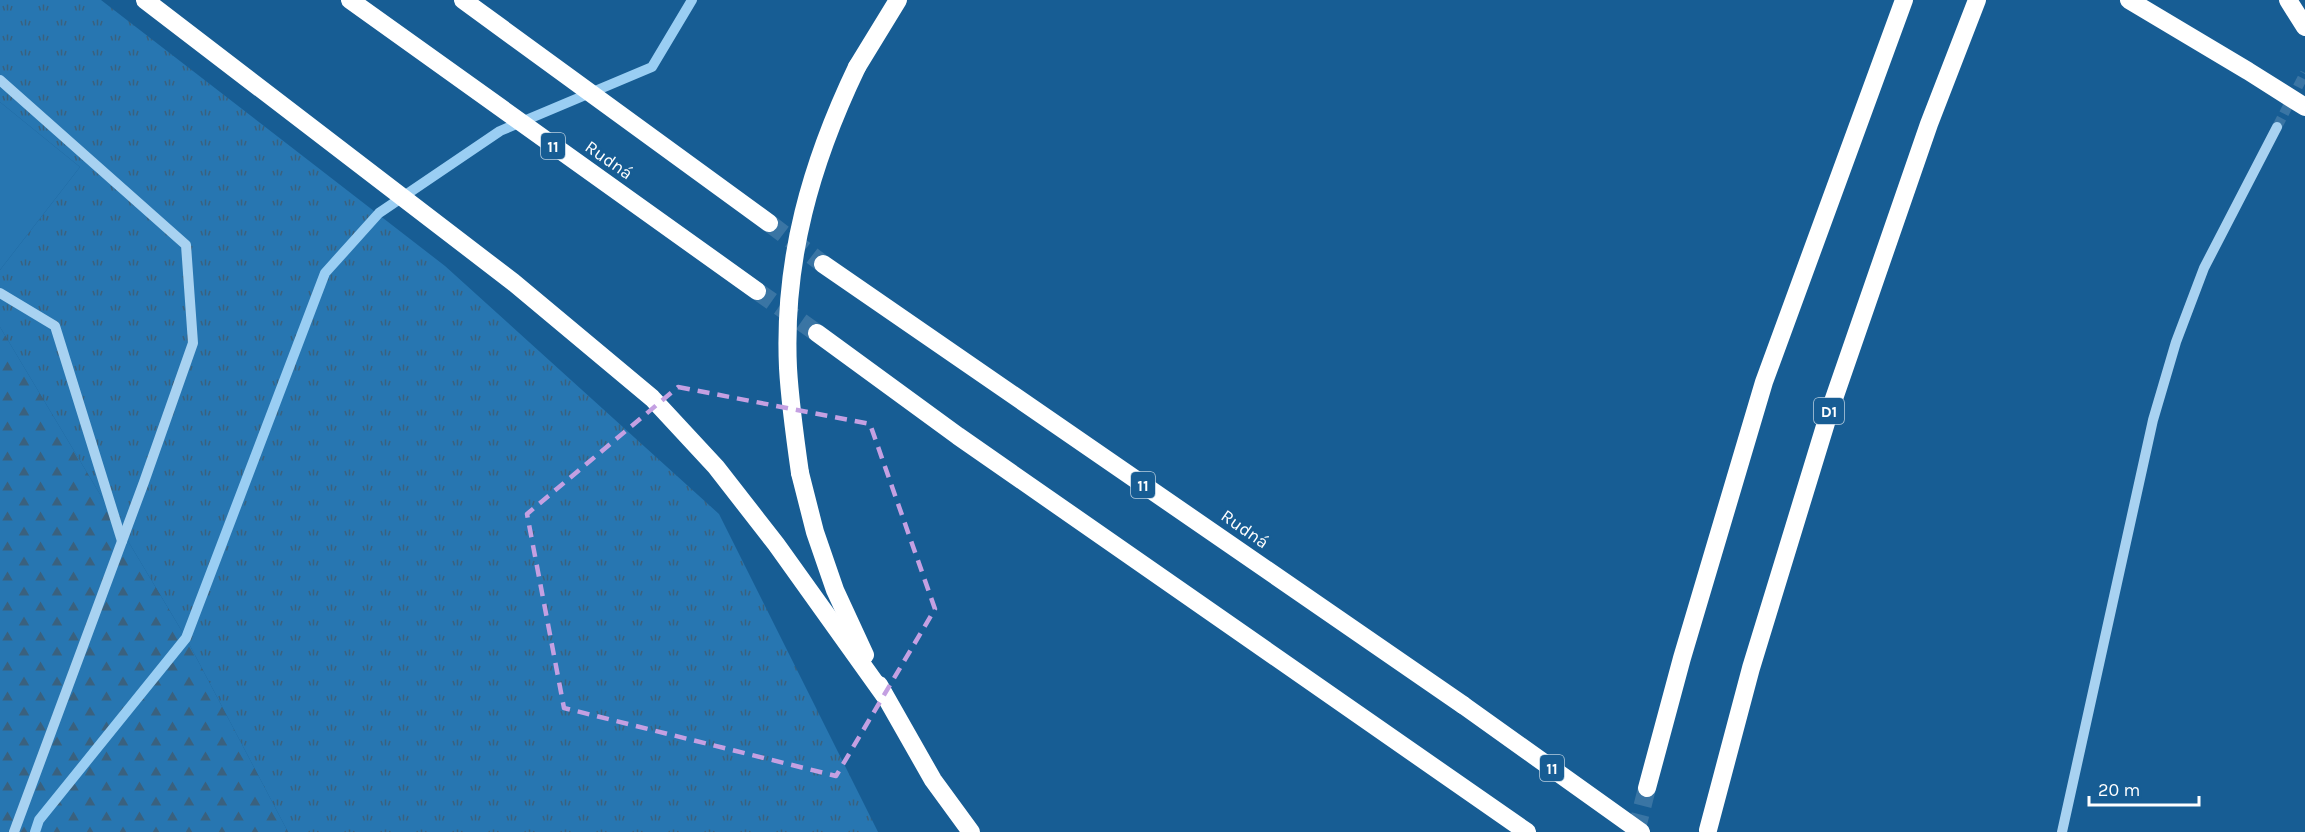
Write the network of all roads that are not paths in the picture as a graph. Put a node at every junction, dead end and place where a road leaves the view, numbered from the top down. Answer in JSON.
{"nodes":[{"id":1,"x":145,"y":0,"type":"edge"},
{"id":2,"x":350,"y":0,"type":"edge"},
{"id":3,"x":463,"y":0,"type":"edge"},
{"id":4,"x":898,"y":0,"type":"edge"},
{"id":5,"x":1904,"y":0,"type":"edge"},
{"id":6,"x":1977,"y":0,"type":"edge"},
{"id":7,"x":2129,"y":0,"type":"edge"},
{"id":8,"x":2288,"y":0,"type":"edge"},
{"id":9,"x":2305,"y":27,"type":"edge"},
{"id":10,"x":0,"y":80,"type":"edge"},
{"id":11,"x":2305,"y":107,"type":"edge"},
{"id":12,"x":2277,"y":127,"type":"tunnel mouth"},
{"id":13,"x":769,"y":223,"type":"tunnel mouth"},
{"id":14,"x":823,"y":264,"type":"tunnel mouth"},
{"id":15,"x":757,"y":291,"type":"tunnel mouth"},
{"id":16,"x":0,"y":293,"type":"edge"},
{"id":17,"x":817,"y":333,"type":"tunnel mouth"},
{"id":18,"x":122,"y":541,"type":"junction"},
{"id":19,"x":884,"y":695,"type":"junction"},
{"id":20,"x":1647,"y":788,"type":"tunnel mouth"},
{"id":21,"x":1708,"y":830,"type":"dead end"},
{"id":22,"x":14,"y":832,"type":"edge"},
{"id":23,"x":971,"y":832,"type":"edge"},
{"id":24,"x":1527,"y":832,"type":"edge"},
{"id":25,"x":1641,"y":832,"type":"edge"},
{"id":26,"x":2062,"y":832,"type":"edge"}],
"edges":[{"from":1,"to":19,"type":"highway"},
{"from":2,"to":15,"type":"highway","name":"Rudná","number":"11"},
{"from":3,"to":13,"type":"highway"},
{"from":4,"to":19,"type":"highway","bridge":true},
{"from":5,"to":20,"type":"highway"},
{"from":6,"to":21,"type":"highway","number":"D1"},
{"from":7,"to":11,"type":"highway","bridge":true},
{"from":8,"to":9,"type":"highway"},
{"from":10,"to":18,"type":"lane"},
{"from":12,"to":26,"type":"lane"},
{"from":14,"to":25,"type":"highway","name":"Rudná","number":"11","bridge":true},
{"from":16,"to":18,"type":"lane"},
{"from":17,"to":24,"type":"highway"},
{"from":18,"to":22,"type":"lane"},
{"from":19,"to":23,"type":"highway"}]}
